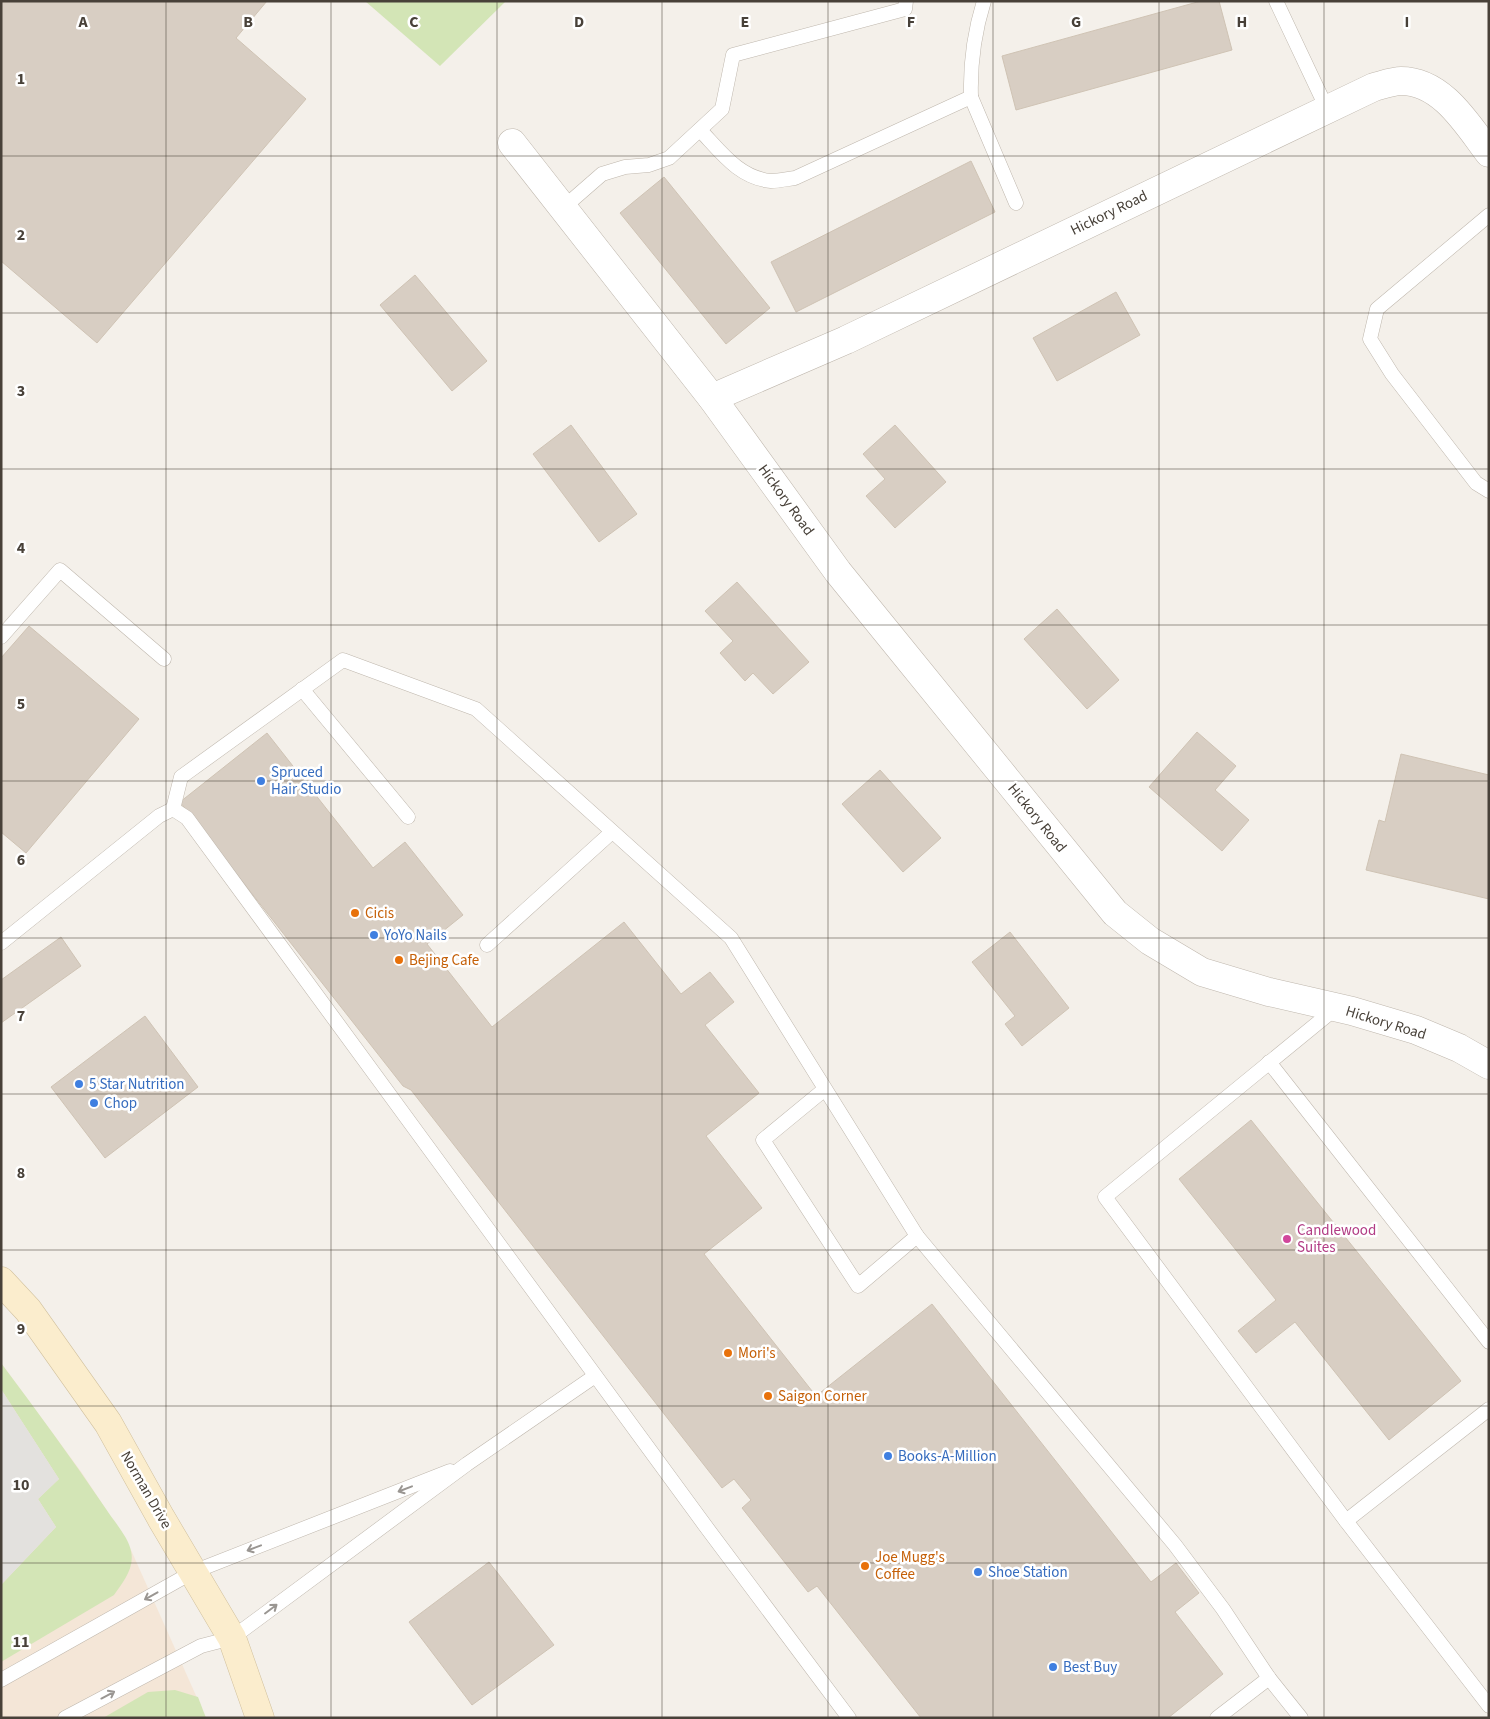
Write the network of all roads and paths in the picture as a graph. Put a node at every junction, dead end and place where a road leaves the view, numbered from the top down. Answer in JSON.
{"nodes":[{"id":1,"x":906,"y":1,"type":"edge"},
{"id":2,"x":984,"y":1,"type":"edge"},
{"id":3,"x":1276,"y":1,"type":"edge"},
{"id":4,"x":971,"y":97,"type":"junction"},
{"id":5,"x":1326,"y":109,"type":"junction"},
{"id":6,"x":700,"y":130,"type":"junction"},
{"id":7,"x":512,"y":143,"type":"dead end"},
{"id":8,"x":1489,"y":152,"type":"edge"},
{"id":9,"x":1016,"y":203,"type":"dead end"},
{"id":10,"x":563,"y":208,"type":"junction"},
{"id":11,"x":1489,"y":215,"type":"edge"},
{"id":12,"x":712,"y":398,"type":"junction"},
{"id":13,"x":1489,"y":491,"type":"edge"},
{"id":14,"x":1,"y":637,"type":"edge"},
{"id":15,"x":164,"y":659,"type":"dead end"},
{"id":16,"x":302,"y":689,"type":"junction"},
{"id":17,"x":173,"y":809,"type":"junction"},
{"id":18,"x":408,"y":817,"type":"dead end"},
{"id":19,"x":612,"y":832,"type":"junction"},
{"id":20,"x":1,"y":943,"type":"edge"},
{"id":21,"x":487,"y":945,"type":"dead end"},
{"id":22,"x":1336,"y":1008,"type":"junction"},
{"id":23,"x":1269,"y":1062,"type":"junction"},
{"id":24,"x":1489,"y":1065,"type":"edge"},
{"id":25,"x":825,"y":1089,"type":"junction"},
{"id":26,"x":917,"y":1236,"type":"junction"},
{"id":27,"x":1,"y":1281,"type":"edge"},
{"id":28,"x":1489,"y":1342,"type":"edge"},
{"id":29,"x":595,"y":1376,"type":"junction"},
{"id":30,"x":1489,"y":1409,"type":"edge"},
{"id":31,"x":467,"y":1464,"type":"junction"},
{"id":32,"x":1346,"y":1521,"type":"junction"},
{"id":33,"x":193,"y":1572,"type":"junction"},
{"id":34,"x":232,"y":1638,"type":"junction"},
{"id":35,"x":1269,"y":1678,"type":"junction"},
{"id":36,"x":1,"y":1680,"type":"edge"},
{"id":37,"x":1489,"y":1706,"type":"edge"},
{"id":38,"x":65,"y":1718,"type":"edge"},
{"id":39,"x":260,"y":1718,"type":"edge"},
{"id":40,"x":849,"y":1718,"type":"edge"},
{"id":41,"x":1218,"y":1718,"type":"edge"},
{"id":42,"x":1301,"y":1718,"type":"edge"}],
"edges":[{"from":1,"to":6,"type":"lane"},
{"from":2,"to":4,"type":"lane"},
{"from":3,"to":5,"type":"lane"},
{"from":4,"to":6,"type":"lane"},
{"from":4,"to":9,"type":"lane"},
{"from":5,"to":8,"type":"street","name":"Hickory Road"},
{"from":5,"to":12,"type":"street","name":"Hickory Road"},
{"from":6,"to":10,"type":"lane"},
{"from":7,"to":10,"type":"street","name":"Hickory Road"},
{"from":10,"to":12,"type":"street","name":"Hickory Road"},
{"from":11,"to":13,"type":"lane"},
{"from":12,"to":22,"type":"street","name":"Hickory Road"},
{"from":14,"to":15,"type":"lane"},
{"from":16,"to":17,"type":"lane"},
{"from":16,"to":18,"type":"lane"},
{"from":16,"to":19,"type":"lane"},
{"from":17,"to":20,"type":"lane"},
{"from":17,"to":29,"type":"lane"},
{"from":19,"to":21,"type":"lane"},
{"from":19,"to":25,"type":"lane"},
{"from":22,"to":23,"type":"lane"},
{"from":22,"to":24,"type":"street","name":"Hickory Road"},
{"from":23,"to":28,"type":"lane"},
{"from":23,"to":32,"type":"lane"},
{"from":25,"to":26,"type":"lane"},
{"from":25,"to":26,"type":"lane"},
{"from":26,"to":35,"type":"lane"},
{"from":27,"to":33,"type":"street","name":"Norman Drive"},
{"from":29,"to":31,"type":"lane"},
{"from":29,"to":40,"type":"lane"},
{"from":30,"to":32,"type":"lane"},
{"from":31,"to":33,"type":"lane","one_way":true},
{"from":34,"to":31,"type":"lane","one_way":true},
{"from":32,"to":37,"type":"lane"},
{"from":33,"to":34,"type":"street","name":"Norman Drive"},
{"from":33,"to":36,"type":"lane","one_way":true},
{"from":38,"to":34,"type":"lane","one_way":true},
{"from":34,"to":39,"type":"street","name":"Norman Drive"},
{"from":35,"to":41,"type":"lane"},
{"from":35,"to":42,"type":"lane"}]}
